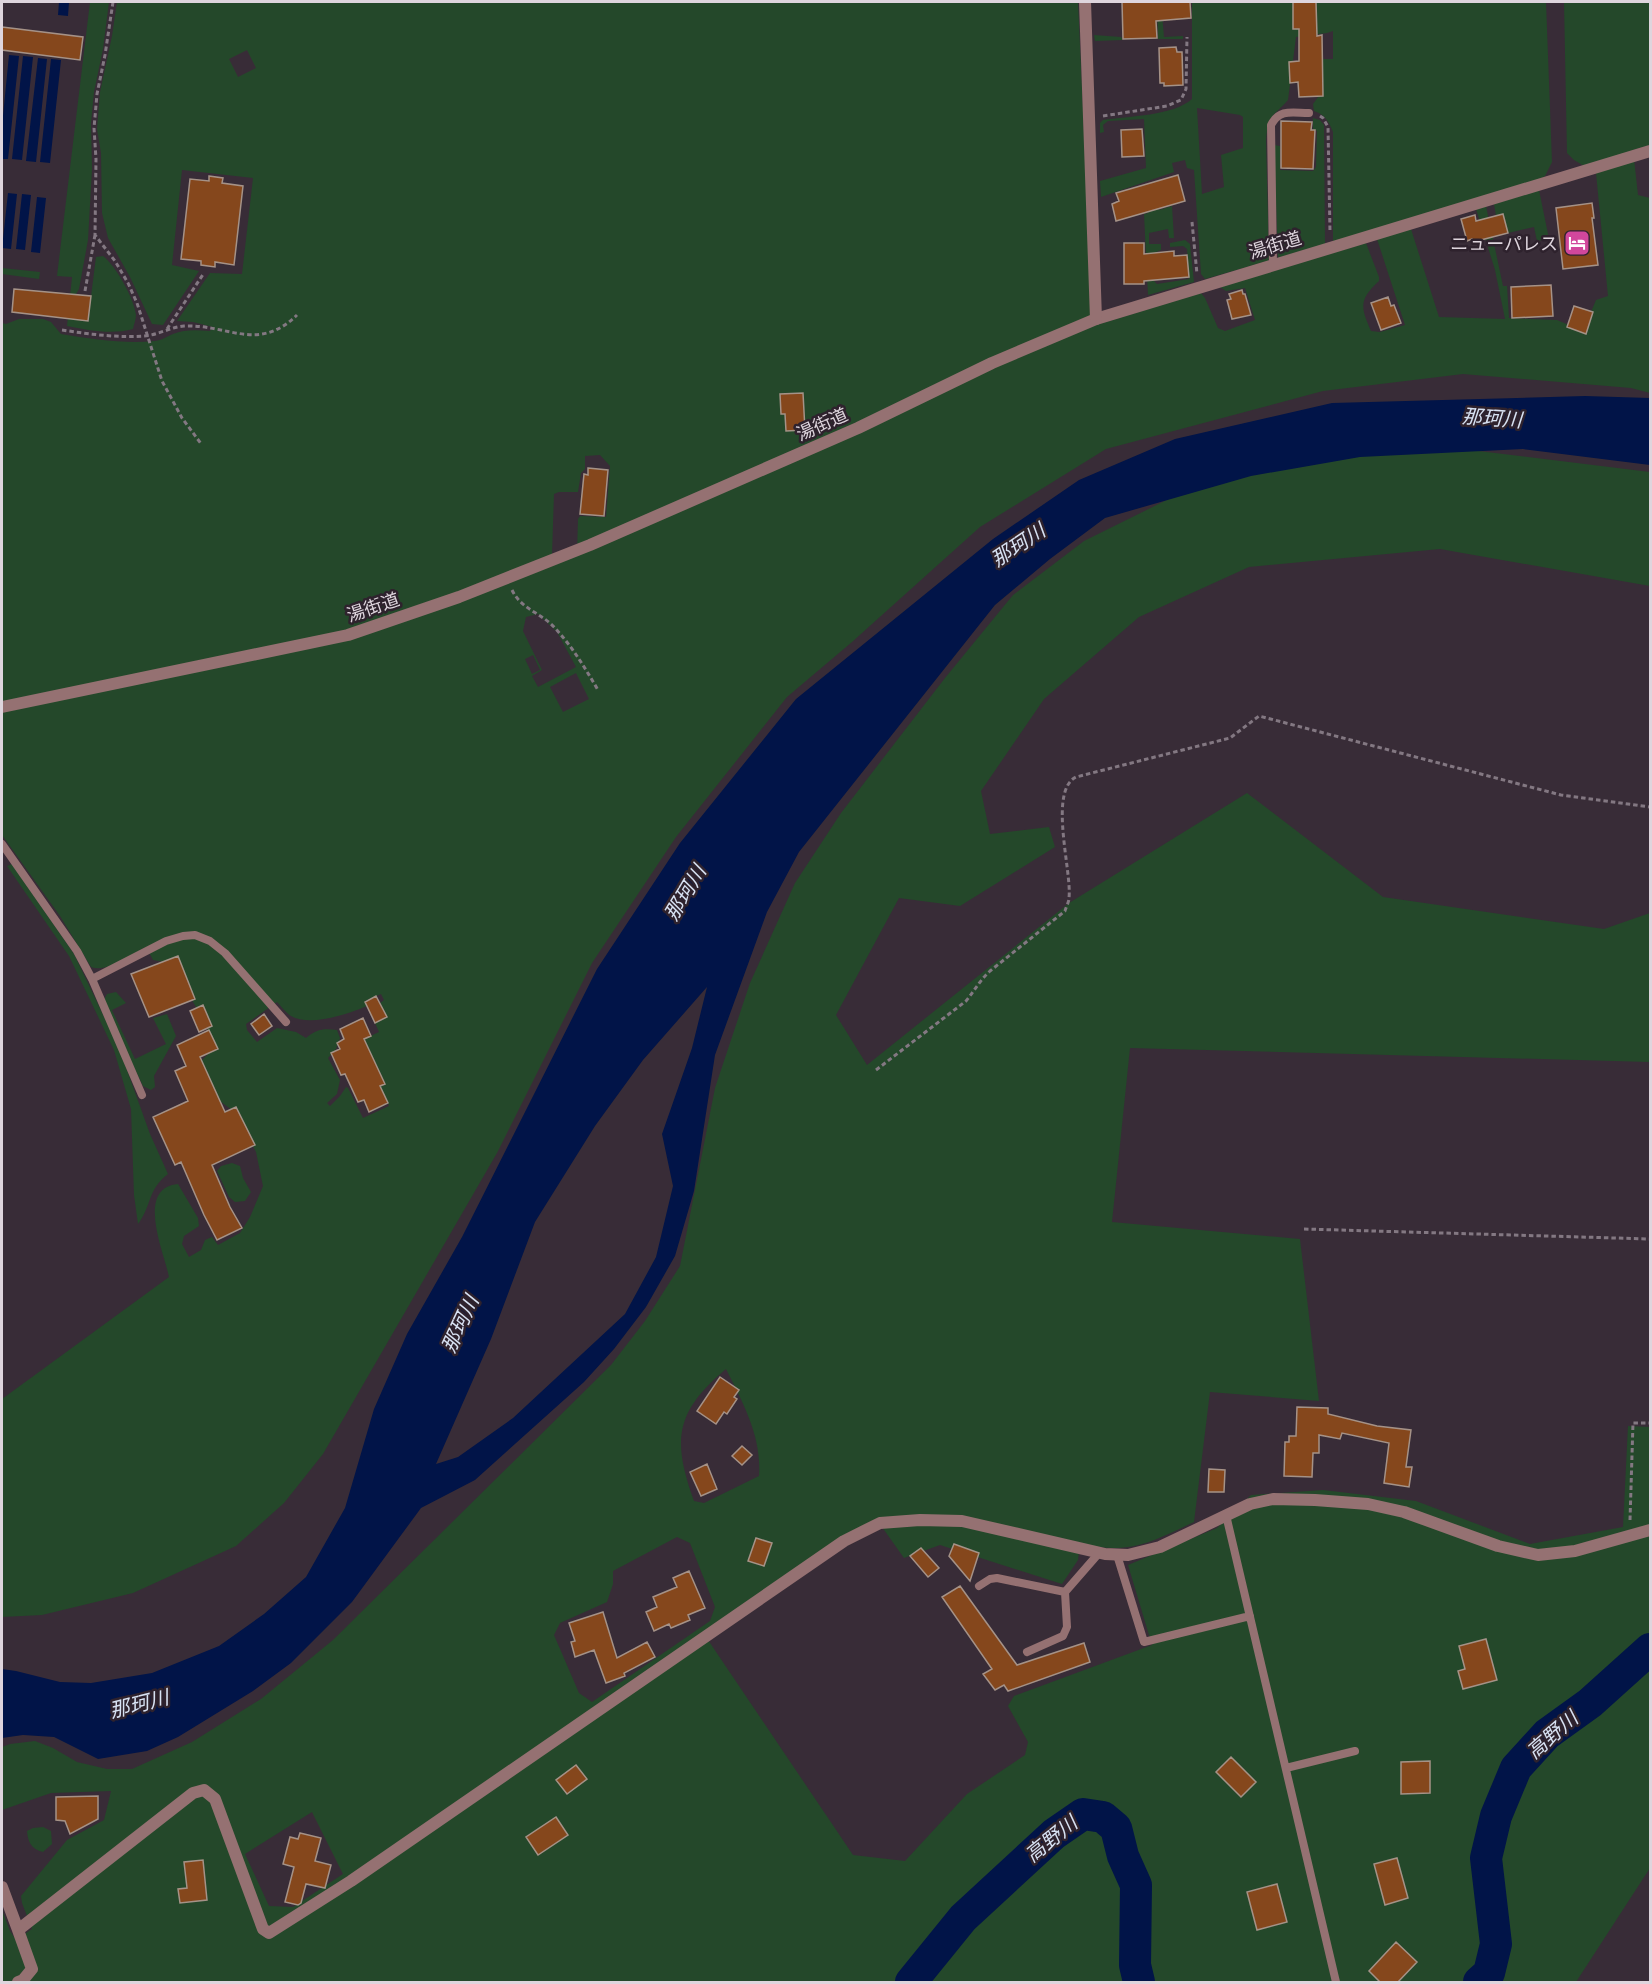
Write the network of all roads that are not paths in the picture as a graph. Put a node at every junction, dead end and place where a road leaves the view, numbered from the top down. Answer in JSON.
{"nodes":[{"id":1,"x":1085,"y":2,"type":"edge"},
{"id":2,"x":1310,"y":113,"type":"road end"},
{"id":3,"x":1650,"y":151,"type":"edge"},
{"id":4,"x":1273,"y":265,"type":"junction"},
{"id":5,"x":1096,"y":318,"type":"junction"},
{"id":6,"x":2,"y":707,"type":"edge"},
{"id":7,"x":2,"y":844,"type":"edge"},
{"id":8,"x":92,"y":979,"type":"junction"},
{"id":9,"x":286,"y":1022,"type":"dead end"},
{"id":10,"x":142,"y":1095,"type":"dead end"},
{"id":11,"x":1226,"y":1515,"type":"junction"},
{"id":12,"x":1650,"y":1530,"type":"edge"},
{"id":13,"x":1099,"y":1553,"type":"junction"},
{"id":14,"x":1117,"y":1555,"type":"junction"},
{"id":15,"x":979,"y":1586,"type":"dead end"},
{"id":16,"x":1065,"y":1592,"type":"junction"},
{"id":17,"x":1250,"y":1616,"type":"junction"},
{"id":18,"x":1027,"y":1652,"type":"dead end"},
{"id":19,"x":1355,"y":1751,"type":"dead end"},
{"id":20,"x":1286,"y":1768,"type":"junction"},
{"id":21,"x":2,"y":1887,"type":"edge"},
{"id":22,"x":18,"y":1930,"type":"junction"},
{"id":23,"x":18,"y":1983,"type":"edge"},
{"id":24,"x":1336,"y":1983,"type":"edge"}],
"edges":[{"from":1,"to":5,"type":"street"},
{"from":2,"to":4,"type":"lane"},
{"from":3,"to":4,"type":"street","name":"湯街道"},
{"from":4,"to":5,"type":"street","name":"湯街道"},
{"from":5,"to":6,"type":"street","name":"湯街道"},
{"from":7,"to":8,"type":"lane"},
{"from":8,"to":9,"type":"lane"},
{"from":8,"to":10,"type":"lane"},
{"from":11,"to":12,"type":"street"},
{"from":11,"to":14,"type":"street"},
{"from":11,"to":17,"type":"lane"},
{"from":13,"to":14,"type":"street"},
{"from":13,"to":16,"type":"lane"},
{"from":13,"to":22,"type":"street"},
{"from":14,"to":17,"type":"lane"},
{"from":15,"to":16,"type":"lane"},
{"from":16,"to":18,"type":"lane"},
{"from":17,"to":20,"type":"lane"},
{"from":19,"to":20,"type":"lane"},
{"from":20,"to":24,"type":"lane"},
{"from":21,"to":22,"type":"street"},
{"from":22,"to":23,"type":"street"}]}
